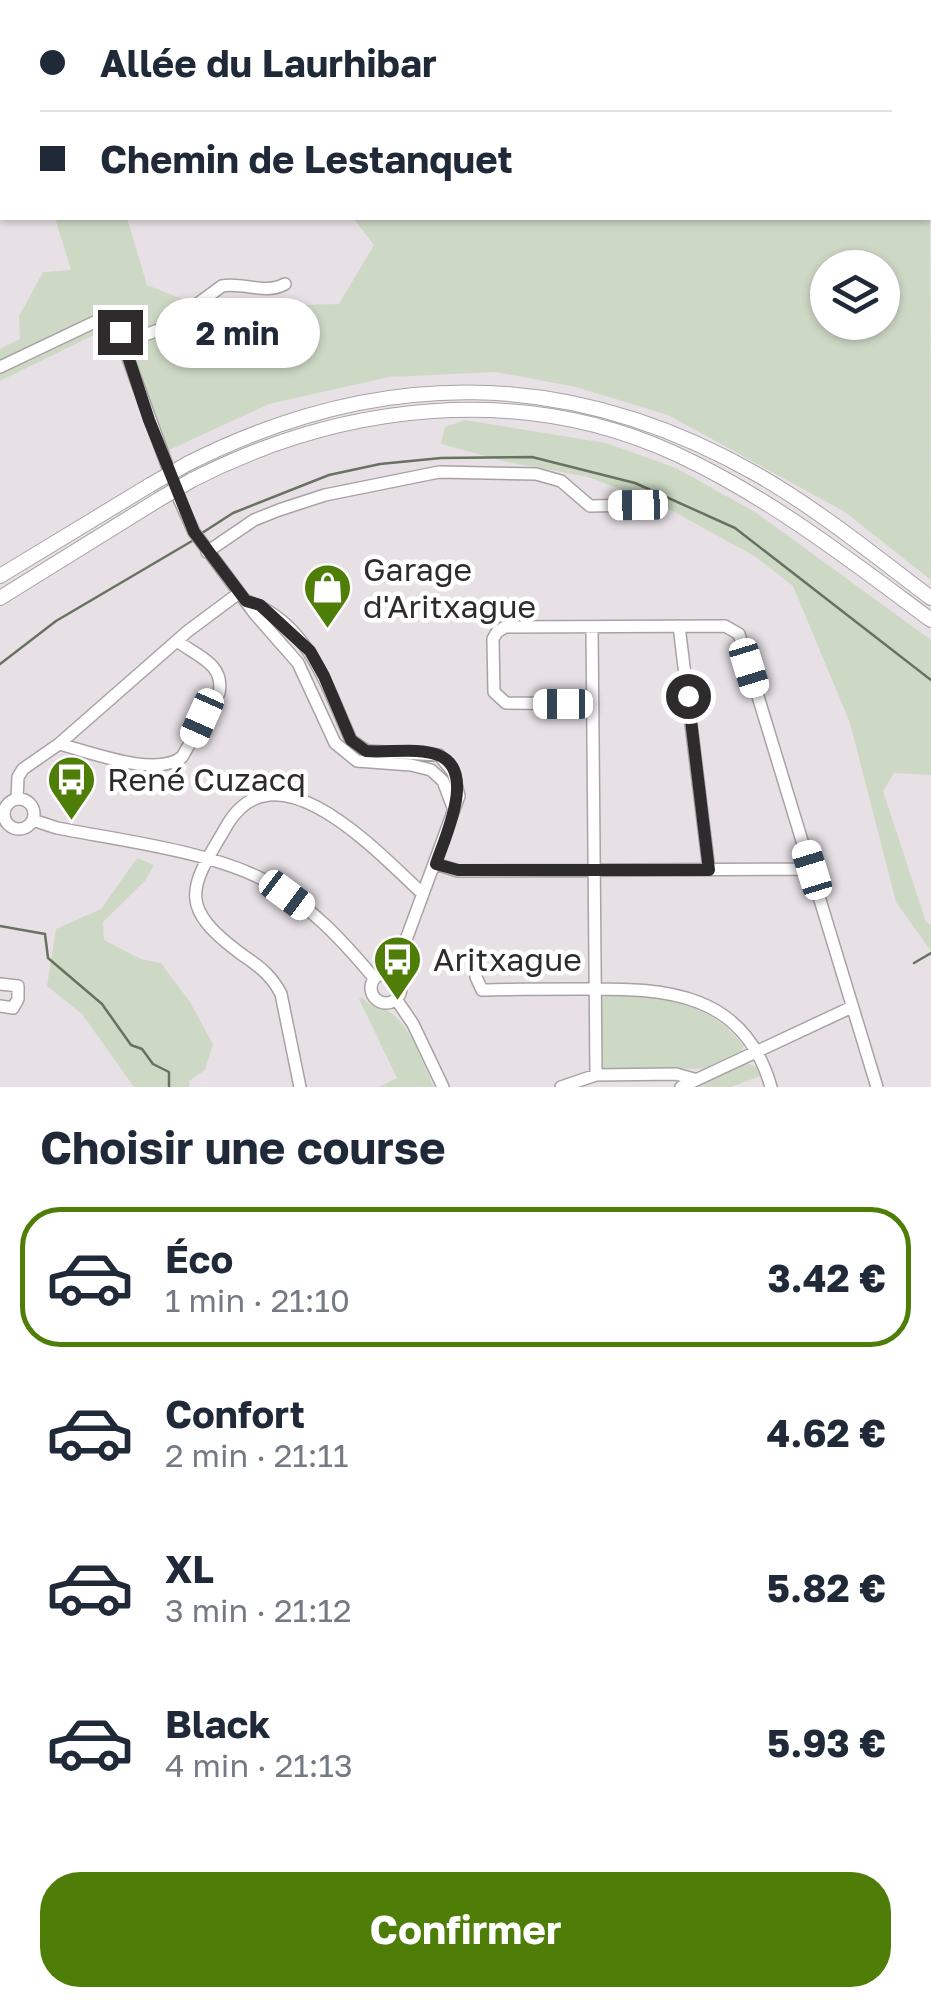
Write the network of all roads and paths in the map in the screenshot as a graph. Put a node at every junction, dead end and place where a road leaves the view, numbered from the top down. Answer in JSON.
{"nodes":[{"id":1,"x":285,"y":284,"type":"dead end"},
{"id":2,"x":124,"y":342,"type":"junction"},
{"id":3,"x":0,"y":367,"type":"edge"},
{"id":4,"x":638,"y":505,"type":"dead end"},
{"id":5,"x":200,"y":541,"type":"junction"},
{"id":6,"x":5,"y":572,"type":"edge"},
{"id":7,"x":243,"y":597,"type":"junction"},
{"id":8,"x":0,"y":598,"type":"edge"},
{"id":9,"x":931,"y":598,"type":"edge"},
{"id":10,"x":931,"y":620,"type":"edge"},
{"id":11,"x":679,"y":626,"type":"junction"},
{"id":12,"x":592,"y":627,"type":"junction"},
{"id":13,"x":177,"y":642,"type":"junction"},
{"id":14,"x":591,"y":704,"type":"junction"},
{"id":15,"x":58,"y":744,"type":"junction"},
{"id":16,"x":17,"y":799,"type":"junction"},
{"id":17,"x":2,"y":810,"type":"edge"},
{"id":18,"x":34,"y":820,"type":"junction"},
{"id":19,"x":207,"y":860,"type":"junction"},
{"id":20,"x":436,"y":864,"type":"junction"},
{"id":21,"x":593,"y":870,"type":"junction"},
{"id":22,"x":709,"y":870,"type":"junction"},
{"id":23,"x":812,"y":870,"type":"junction"},
{"id":24,"x":424,"y":894,"type":"junction"},
{"id":25,"x":393,"y":974,"type":"junction"},
{"id":26,"x":476,"y":977,"type":"dead end"},
{"id":27,"x":374,"y":978,"type":"junction"},
{"id":28,"x":0,"y":984,"type":"edge"},
{"id":29,"x":594,"y":989,"type":"junction"},
{"id":30,"x":396,"y":999,"type":"junction"},
{"id":31,"x":0,"y":1006,"type":"edge"},
{"id":32,"x":852,"y":1008,"type":"junction"},
{"id":33,"x":756,"y":1052,"type":"junction"},
{"id":34,"x":596,"y":1075,"type":"junction"},
{"id":35,"x":694,"y":1080,"type":"junction"},
{"id":36,"x":571,"y":1086,"type":"edge"},
{"id":37,"x":300,"y":1087,"type":"edge"},
{"id":38,"x":443,"y":1087,"type":"edge"},
{"id":39,"x":682,"y":1087,"type":"edge"},
{"id":40,"x":772,"y":1087,"type":"edge"},
{"id":41,"x":878,"y":1087,"type":"edge"}],
"edges":[{"from":1,"to":2,"type":"street"},
{"from":2,"to":3,"type":"street"},
{"from":2,"to":5,"type":"street"},
{"from":4,"to":5,"type":"street"},
{"from":5,"to":7,"type":"street"},
{"from":6,"to":9,"type":"main road","bridge":true},
{"from":7,"to":13,"type":"street"},
{"from":7,"to":20,"type":"street"},
{"from":8,"to":10,"type":"main road","bridge":true},
{"from":11,"to":12,"type":"street"},
{"from":11,"to":22,"type":"street"},
{"from":11,"to":23,"type":"street"},
{"from":12,"to":14,"type":"street"},
{"from":12,"to":14,"type":"street"},
{"from":13,"to":15,"type":"street"},
{"from":13,"to":15,"type":"street"},
{"from":14,"to":21,"type":"street"},
{"from":15,"to":16,"type":"street"},
{"from":16,"to":17,"type":"street"},
{"from":16,"to":18,"type":"street"},
{"from":17,"to":18,"type":"street"},
{"from":18,"to":19,"type":"street"},
{"from":19,"to":24,"type":"street"},
{"from":19,"to":27,"type":"street"},
{"from":19,"to":37,"type":"street"},
{"from":20,"to":21,"type":"street"},
{"from":20,"to":24,"type":"street"},
{"from":21,"to":22,"type":"street"},
{"from":21,"to":29,"type":"street"},
{"from":22,"to":23,"type":"street"},
{"from":23,"to":32,"type":"street"},
{"from":24,"to":25,"type":"street"},
{"from":25,"to":27,"type":"street"},
{"from":25,"to":30,"type":"street"},
{"from":26,"to":29,"type":"street"},
{"from":27,"to":30,"type":"street"},
{"from":28,"to":31,"type":"street"},
{"from":29,"to":33,"type":"street"},
{"from":29,"to":34,"type":"street"},
{"from":30,"to":38,"type":"street"},
{"from":32,"to":33,"type":"street"},
{"from":32,"to":41,"type":"street"},
{"from":33,"to":35,"type":"street"},
{"from":33,"to":40,"type":"street"},
{"from":34,"to":35,"type":"street"},
{"from":34,"to":36,"type":"street"},
{"from":35,"to":39,"type":"street"}]}
